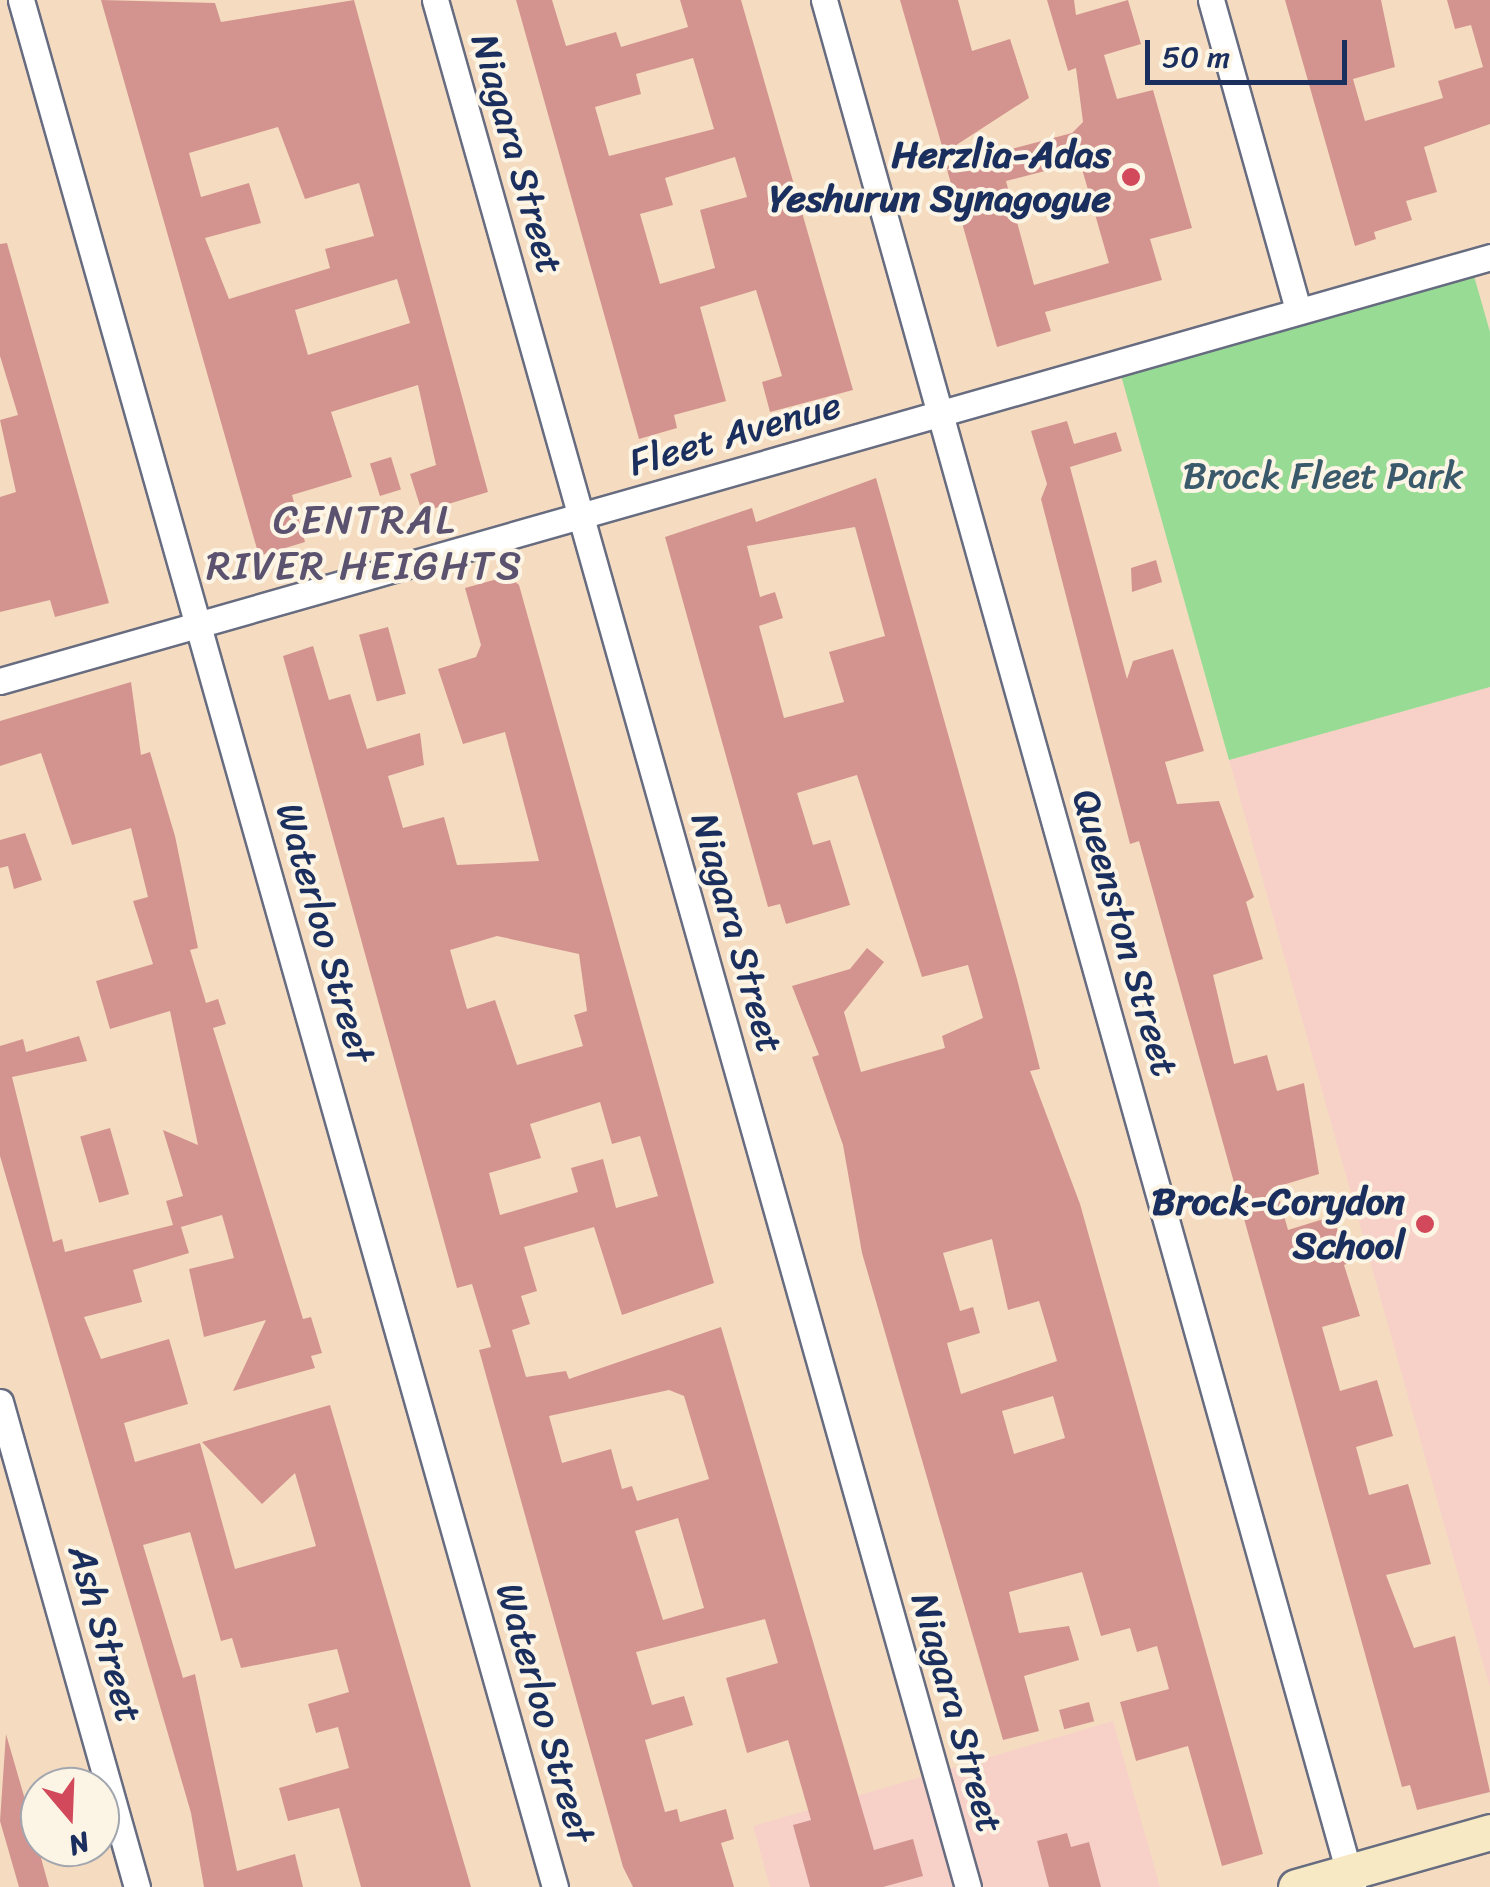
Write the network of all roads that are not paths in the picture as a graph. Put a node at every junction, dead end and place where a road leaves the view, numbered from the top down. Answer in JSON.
{"nodes":[{"id":1,"x":22,"y":0,"type":"edge"},
{"id":2,"x":435,"y":0,"type":"edge"},
{"id":3,"x":824,"y":0,"type":"edge"},
{"id":4,"x":1211,"y":0,"type":"edge"},
{"id":5,"x":1490,"y":257,"type":"edge"},
{"id":6,"x":1298,"y":309,"type":"junction"},
{"id":7,"x":941,"y":412,"type":"junction"},
{"id":8,"x":580,"y":518,"type":"junction"},
{"id":9,"x":198,"y":625,"type":"junction"},
{"id":10,"x":0,"y":681,"type":"edge"},
{"id":11,"x":0,"y":1402,"type":"edge"},
{"id":12,"x":1490,"y":1832,"type":"edge"},
{"id":13,"x":1351,"y":1879,"type":"edge"},
{"id":14,"x":137,"y":1887,"type":"edge"},
{"id":15,"x":555,"y":1887,"type":"edge"},
{"id":16,"x":968,"y":1887,"type":"edge"},
{"id":17,"x":1296,"y":1887,"type":"edge"}],
"edges":[{"from":1,"to":9,"type":"street","name":"Waterloo Street"},
{"from":2,"to":8,"type":"street","name":"Niagara Street"},
{"from":3,"to":7,"type":"street","name":"Queenston Street"},
{"from":4,"to":6,"type":"street"},
{"from":5,"to":6,"type":"street","name":"Fleet Avenue"},
{"from":6,"to":7,"type":"street","name":"Fleet Avenue"},
{"from":7,"to":8,"type":"street","name":"Fleet Avenue"},
{"from":7,"to":13,"type":"street","name":"Queenston Street"},
{"from":8,"to":9,"type":"street","name":"Fleet Avenue"},
{"from":8,"to":16,"type":"street","name":"Niagara Street"},
{"from":9,"to":10,"type":"street","name":"Fleet Avenue"},
{"from":9,"to":15,"type":"street","name":"Waterloo Street"},
{"from":11,"to":14,"type":"street","name":"Ash Street"},
{"from":12,"to":13,"type":"main road"},
{"from":13,"to":17,"type":"main road"}]}
